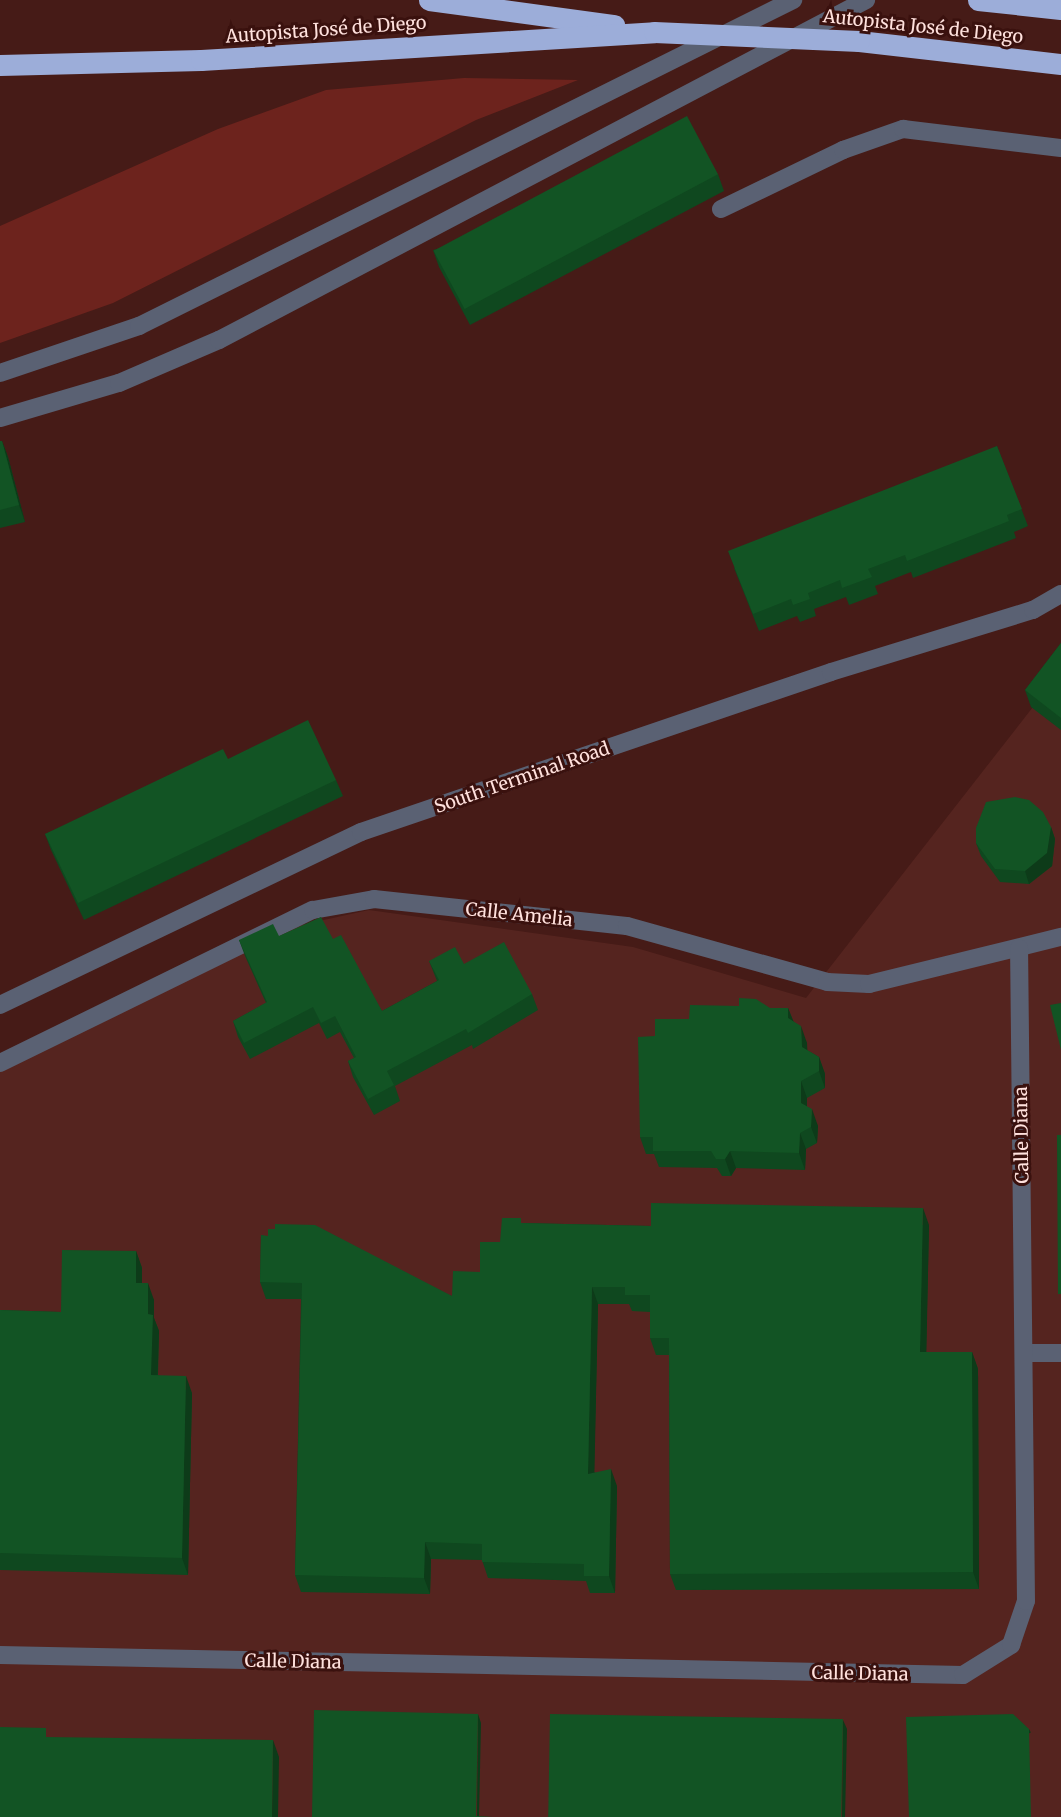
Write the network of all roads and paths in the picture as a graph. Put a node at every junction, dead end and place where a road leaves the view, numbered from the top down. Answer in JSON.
{"nodes":[{"id":1,"x":429,"y":0,"type":"edge"},
{"id":2,"x":793,"y":0,"type":"edge"},
{"id":3,"x":866,"y":0,"type":"edge"},
{"id":4,"x":978,"y":0,"type":"edge"},
{"id":5,"x":1061,"y":9,"type":"edge"},
{"id":6,"x":654,"y":32,"type":"junction"},
{"id":7,"x":1061,"y":64,"type":"edge"},
{"id":8,"x":0,"y":65,"type":"edge"},
{"id":9,"x":1061,"y":148,"type":"edge"},
{"id":10,"x":721,"y":209,"type":"dead end"},
{"id":11,"x":0,"y":373,"type":"edge"},
{"id":12,"x":0,"y":418,"type":"edge"},
{"id":13,"x":1061,"y":594,"type":"edge"},
{"id":14,"x":1061,"y":937,"type":"edge"},
{"id":15,"x":1019,"y":948,"type":"junction"},
{"id":16,"x":0,"y":1005,"type":"edge"},
{"id":17,"x":0,"y":1063,"type":"edge"},
{"id":18,"x":1025,"y":1353,"type":"junction"},
{"id":19,"x":1061,"y":1353,"type":"edge"},
{"id":20,"x":0,"y":1656,"type":"edge"}],
"edges":[{"from":1,"to":6,"type":"highway","name":"Autopista José de Diego"},
{"from":2,"to":11,"type":"street"},
{"from":3,"to":12,"type":"street"},
{"from":4,"to":5,"type":"highway","name":"Autopista José de Diego"},
{"from":6,"to":7,"type":"highway","name":"Autopista José de Diego","bridge":true},
{"from":6,"to":8,"type":"highway","name":"Autopista José de Diego"},
{"from":9,"to":10,"type":"street"},
{"from":13,"to":16,"type":"street","name":"South Terminal Road"},
{"from":14,"to":15,"type":"street","name":"Calle Amelia"},
{"from":15,"to":17,"type":"street","name":"Calle Amelia"},
{"from":15,"to":18,"type":"street","name":"Calle Diana"},
{"from":18,"to":19,"type":"street"},
{"from":18,"to":20,"type":"street","name":"Calle Diana"}]}
